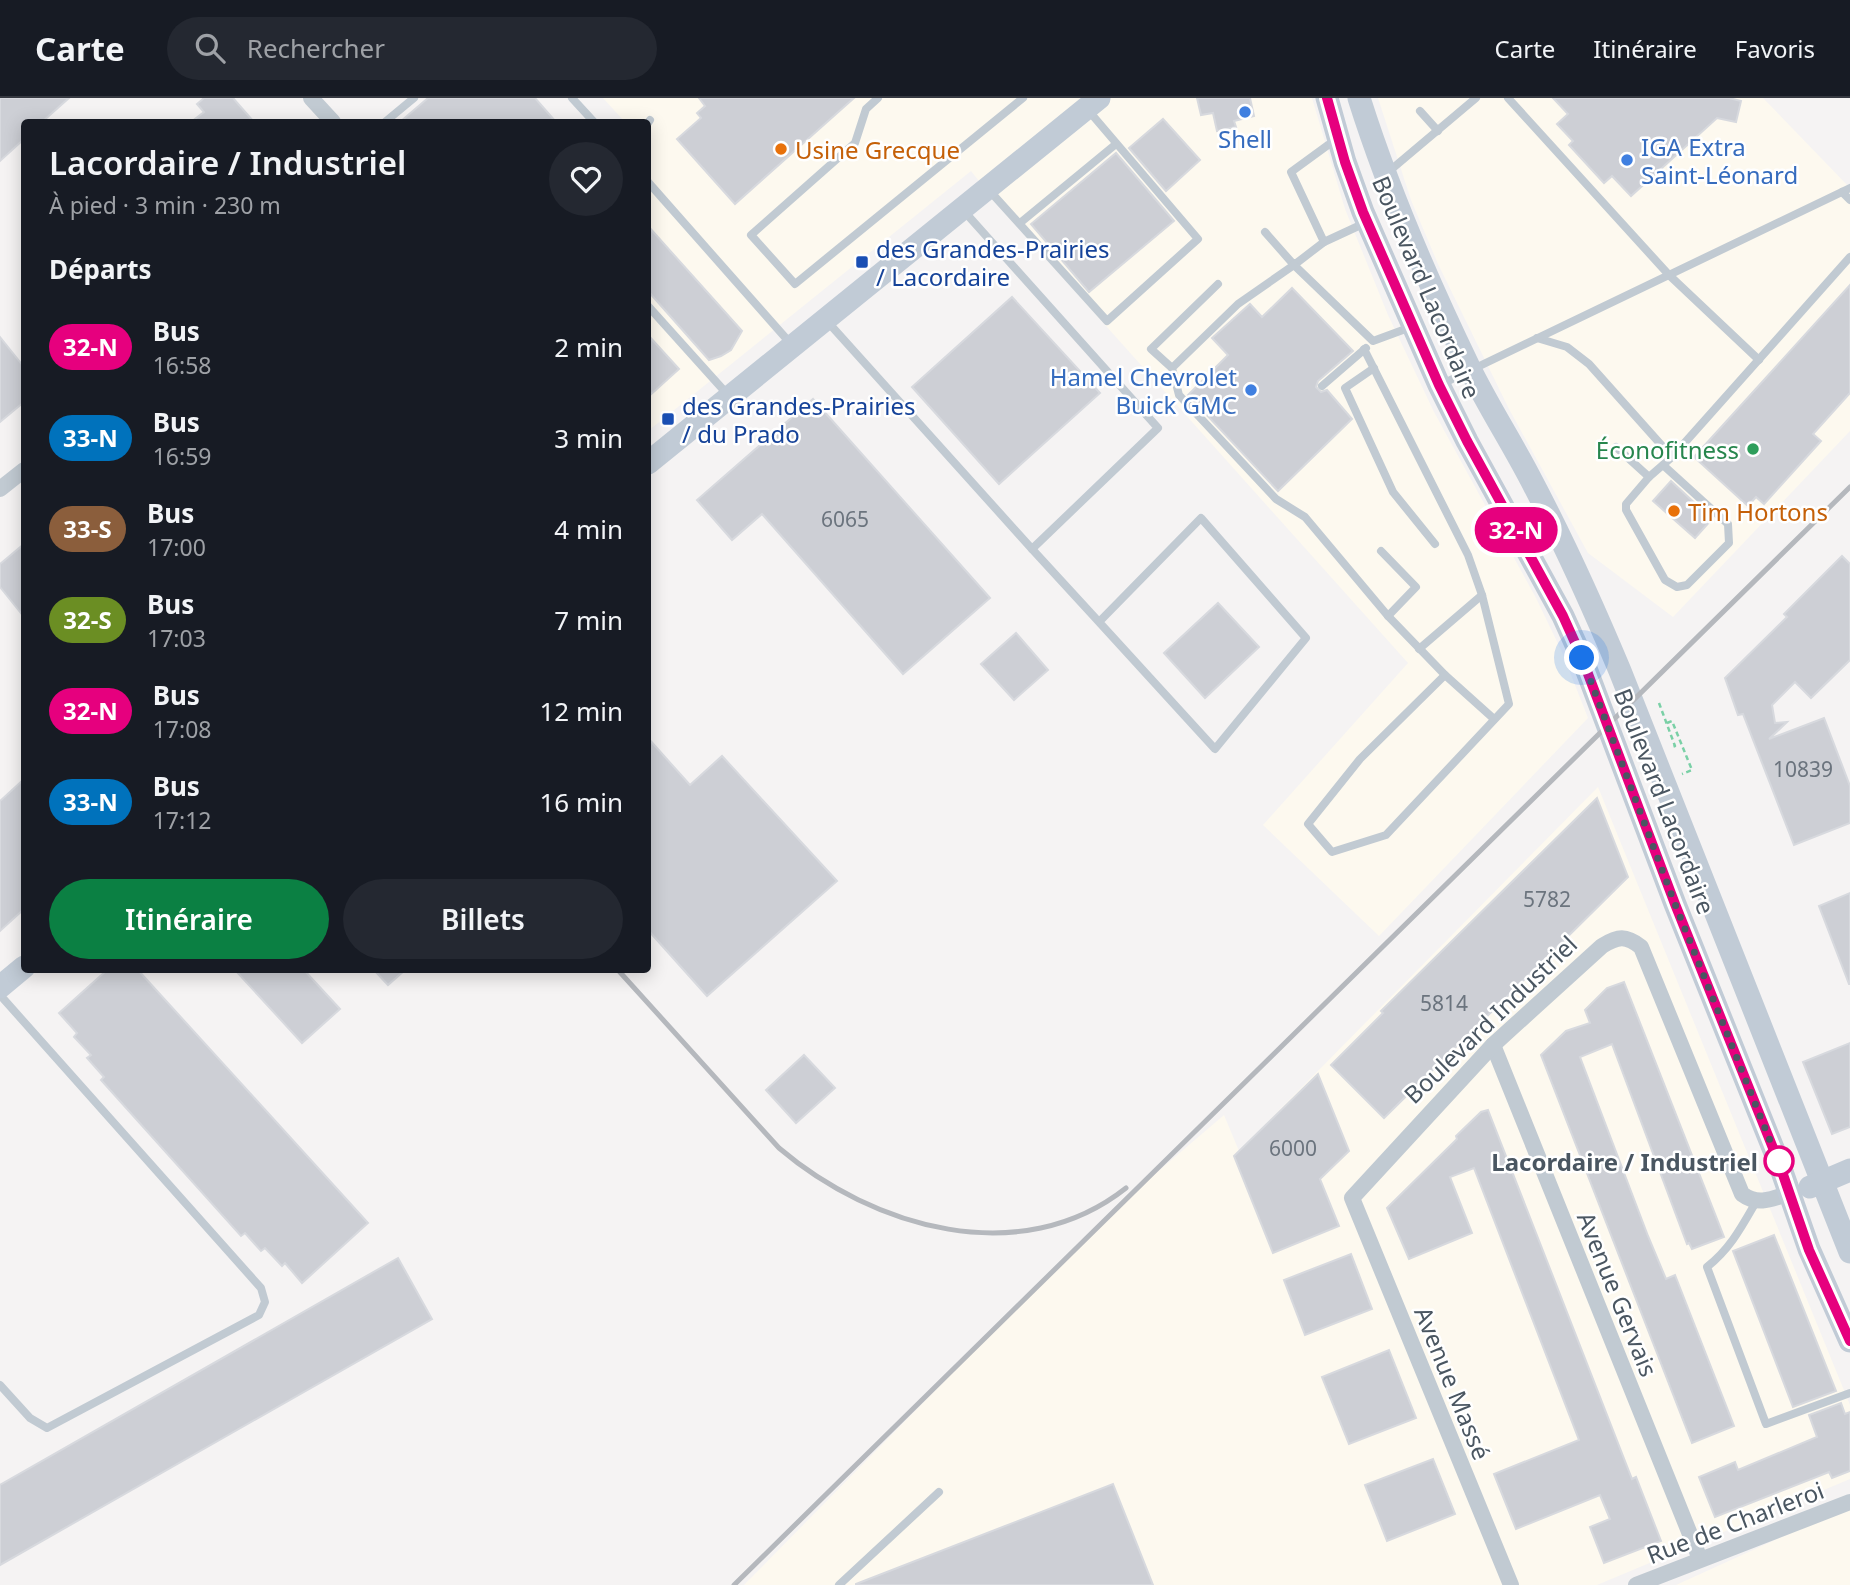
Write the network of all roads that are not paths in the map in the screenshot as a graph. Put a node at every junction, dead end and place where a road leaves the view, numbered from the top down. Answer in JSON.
{"nodes":[{"id":1,"x":312,"y":98,"type":"edge"},
{"id":2,"x":414,"y":98,"type":"edge"},
{"id":3,"x":572,"y":98,"type":"edge"},
{"id":4,"x":878,"y":98,"type":"edge"},
{"id":5,"x":1023,"y":98,"type":"edge"},
{"id":6,"x":1327,"y":98,"type":"edge"},
{"id":7,"x":1359,"y":98,"type":"edge"},
{"id":8,"x":1476,"y":98,"type":"edge"},
{"id":9,"x":1508,"y":98,"type":"edge"},
{"id":10,"x":1092,"y":103,"type":"edge"},
{"id":11,"x":1420,"y":111,"type":"dead end"},
{"id":12,"x":330,"y":119,"type":"edge"},
{"id":13,"x":389,"y":119,"type":"edge"},
{"id":14,"x":591,"y":119,"type":"edge"},
{"id":15,"x":1438,"y":131,"type":"junction"},
{"id":16,"x":1339,"y":142,"type":"junction"},
{"id":17,"x":1116,"y":144,"type":"junction"},
{"id":18,"x":1386,"y":174,"type":"junction"},
{"id":19,"x":651,"y":185,"type":"edge"},
{"id":20,"x":988,"y":189,"type":"junction"},
{"id":21,"x":1846,"y":190,"type":"edge"},
{"id":22,"x":1850,"y":200,"type":"edge"},
{"id":23,"x":963,"y":210,"type":"junction"},
{"id":24,"x":1367,"y":221,"type":"junction"},
{"id":25,"x":1020,"y":223,"type":"junction"},
{"id":26,"x":1265,"y":232,"type":"dead end"},
{"id":27,"x":1324,"y":242,"type":"junction"},
{"id":28,"x":1850,"y":257,"type":"edge"},
{"id":29,"x":1294,"y":265,"type":"junction"},
{"id":30,"x":1669,"y":275,"type":"junction"},
{"id":31,"x":1217,"y":284,"type":"dead end"},
{"id":32,"x":651,"y":309,"type":"edge"},
{"id":33,"x":826,"y":320,"type":"junction"},
{"id":34,"x":1414,"y":325,"type":"junction"},
{"id":35,"x":1537,"y":338,"type":"junction"},
{"id":36,"x":1373,"y":341,"type":"junction"},
{"id":37,"x":793,"y":347,"type":"junction"},
{"id":38,"x":1364,"y":349,"type":"junction"},
{"id":39,"x":1759,"y":360,"type":"junction"},
{"id":40,"x":1172,"y":368,"type":"junction"},
{"id":41,"x":1374,"y":368,"type":"junction"},
{"id":42,"x":1470,"y":370,"type":"junction"},
{"id":43,"x":1439,"y":385,"type":"junction"},
{"id":44,"x":1322,"y":386,"type":"dead end"},
{"id":45,"x":730,"y":397,"type":"junction"},
{"id":46,"x":1616,"y":447,"type":"dead end"},
{"id":47,"x":1672,"y":457,"type":"junction"},
{"id":48,"x":651,"y":461,"type":"edge"},
{"id":49,"x":1663,"y":465,"type":"junction"},
{"id":50,"x":21,"y":472,"type":"edge"},
{"id":51,"x":1648,"y":477,"type":"junction"},
{"id":52,"x":0,"y":489,"type":"edge"},
{"id":53,"x":1435,"y":544,"type":"dead end"},
{"id":54,"x":1032,"y":549,"type":"junction"},
{"id":55,"x":1381,"y":551,"type":"dead end"},
{"id":56,"x":1482,"y":595,"type":"junction"},
{"id":57,"x":1388,"y":616,"type":"junction"},
{"id":58,"x":1099,"y":622,"type":"junction"},
{"id":59,"x":1419,"y":649,"type":"junction"},
{"id":60,"x":1445,"y":675,"type":"junction"},
{"id":61,"x":1494,"y":719,"type":"junction"},
{"id":62,"x":21,"y":970,"type":"edge"},
{"id":63,"x":0,"y":987,"type":"edge"},
{"id":64,"x":0,"y":995,"type":"edge"},
{"id":65,"x":1493,"y":1045,"type":"junction"},
{"id":66,"x":1850,"y":1170,"type":"edge"},
{"id":67,"x":1821,"y":1183,"type":"junction"},
{"id":68,"x":1790,"y":1194,"type":"junction"},
{"id":69,"x":1352,"y":1198,"type":"joint"},
{"id":70,"x":1756,"y":1202,"type":"junction"},
{"id":71,"x":1850,"y":1252,"type":"edge"},
{"id":72,"x":1850,"y":1341,"type":"edge"},
{"id":73,"x":0,"y":1385,"type":"edge"},
{"id":74,"x":1850,"y":1393,"type":"edge"},
{"id":75,"x":939,"y":1492,"type":"dead end"},
{"id":76,"x":1850,"y":1502,"type":"edge"},
{"id":77,"x":1700,"y":1559,"type":"junction"},
{"id":78,"x":838,"y":1585,"type":"edge"},
{"id":79,"x":1511,"y":1585,"type":"edge"},
{"id":80,"x":1636,"y":1585,"type":"edge"}],
"edges":[{"from":1,"to":12,"type":"street"},
{"from":2,"to":13,"type":"lane"},
{"from":3,"to":14,"type":"lane"},
{"from":4,"to":5,"type":"lane"},
{"from":6,"to":16,"type":"main road","name":"Boulevard Lacordaire"},
{"from":7,"to":18,"type":"main road","name":"Boulevard Lacordaire"},
{"from":8,"to":15,"type":"lane"},
{"from":9,"to":30,"type":"lane"},
{"from":10,"to":17,"type":"lane"},
{"from":10,"to":20,"type":"main road"},
{"from":11,"to":15,"type":"lane"},
{"from":15,"to":18,"type":"lane"},
{"from":16,"to":24,"type":"main road","name":"Boulevard Lacordaire"},
{"from":16,"to":27,"type":"lane"},
{"from":17,"to":25,"type":"lane"},
{"from":17,"to":25,"type":"lane"},
{"from":18,"to":42,"type":"main road","name":"Boulevard Lacordaire"},
{"from":19,"to":37,"type":"lane"},
{"from":20,"to":23,"type":"main road"},
{"from":20,"to":25,"type":"lane"},
{"from":21,"to":22,"type":"lane"},
{"from":21,"to":30,"type":"lane"},
{"from":23,"to":33,"type":"main road"},
{"from":23,"to":54,"type":"lane"},
{"from":24,"to":27,"type":"lane"},
{"from":24,"to":34,"type":"main road","name":"Boulevard Lacordaire"},
{"from":26,"to":29,"type":"lane"},
{"from":27,"to":29,"type":"lane"},
{"from":28,"to":39,"type":"lane"},
{"from":29,"to":36,"type":"lane"},
{"from":29,"to":40,"type":"lane"},
{"from":30,"to":35,"type":"lane"},
{"from":30,"to":39,"type":"lane"},
{"from":31,"to":40,"type":"lane"},
{"from":32,"to":45,"type":"lane"},
{"from":33,"to":37,"type":"main road"},
{"from":33,"to":54,"type":"lane"},
{"from":34,"to":36,"type":"lane"},
{"from":34,"to":43,"type":"main road","name":"Boulevard Lacordaire"},
{"from":35,"to":42,"type":"lane"},
{"from":35,"to":47,"type":"lane"},
{"from":36,"to":38,"type":"lane"},
{"from":37,"to":45,"type":"main road"},
{"from":38,"to":41,"type":"lane"},
{"from":38,"to":44,"type":"lane"},
{"from":39,"to":47,"type":"lane"},
{"from":40,"to":57,"type":"lane"},
{"from":41,"to":53,"type":"lane"},
{"from":41,"to":56,"type":"lane"},
{"from":42,"to":43,"type":"lane"},
{"from":42,"to":67,"type":"main road","name":"Boulevard Lacordaire"},
{"from":43,"to":68,"type":"main road","name":"Boulevard Lacordaire"},
{"from":45,"to":48,"type":"main road"},
{"from":46,"to":51,"type":"lane"},
{"from":47,"to":49,"type":"lane"},
{"from":49,"to":51,"type":"lane"},
{"from":49,"to":51,"type":"lane"},
{"from":50,"to":52,"type":"street"},
{"from":54,"to":58,"type":"lane"},
{"from":55,"to":57,"type":"lane"},
{"from":56,"to":59,"type":"lane"},
{"from":56,"to":61,"type":"lane"},
{"from":57,"to":59,"type":"lane"},
{"from":58,"to":58,"type":"lane"},
{"from":59,"to":60,"type":"lane"},
{"from":60,"to":61,"type":"lane"},
{"from":60,"to":61,"type":"lane"},
{"from":62,"to":63,"type":"main road"},
{"from":64,"to":73,"type":"lane"},
{"from":65,"to":69,"type":"street","name":"Boulevard Industriel"},
{"from":65,"to":70,"type":"street","name":"Boulevard Industriel"},
{"from":65,"to":77,"type":"street","name":"Avenue Gervais"},
{"from":66,"to":67,"type":"main road"},
{"from":67,"to":68,"type":"main road"},
{"from":67,"to":71,"type":"main road","name":"Boulevard Lacordaire"},
{"from":68,"to":70,"type":"street"},
{"from":68,"to":72,"type":"main road","name":"Boulevard Lacordaire"},
{"from":69,"to":79,"type":"street","name":"Avenue Massé"},
{"from":70,"to":74,"type":"lane"},
{"from":75,"to":78,"type":"lane"},
{"from":76,"to":77,"type":"street","name":"Rue de Charleroi"},
{"from":77,"to":80,"type":"street","name":"Rue de Charleroi"}]}
